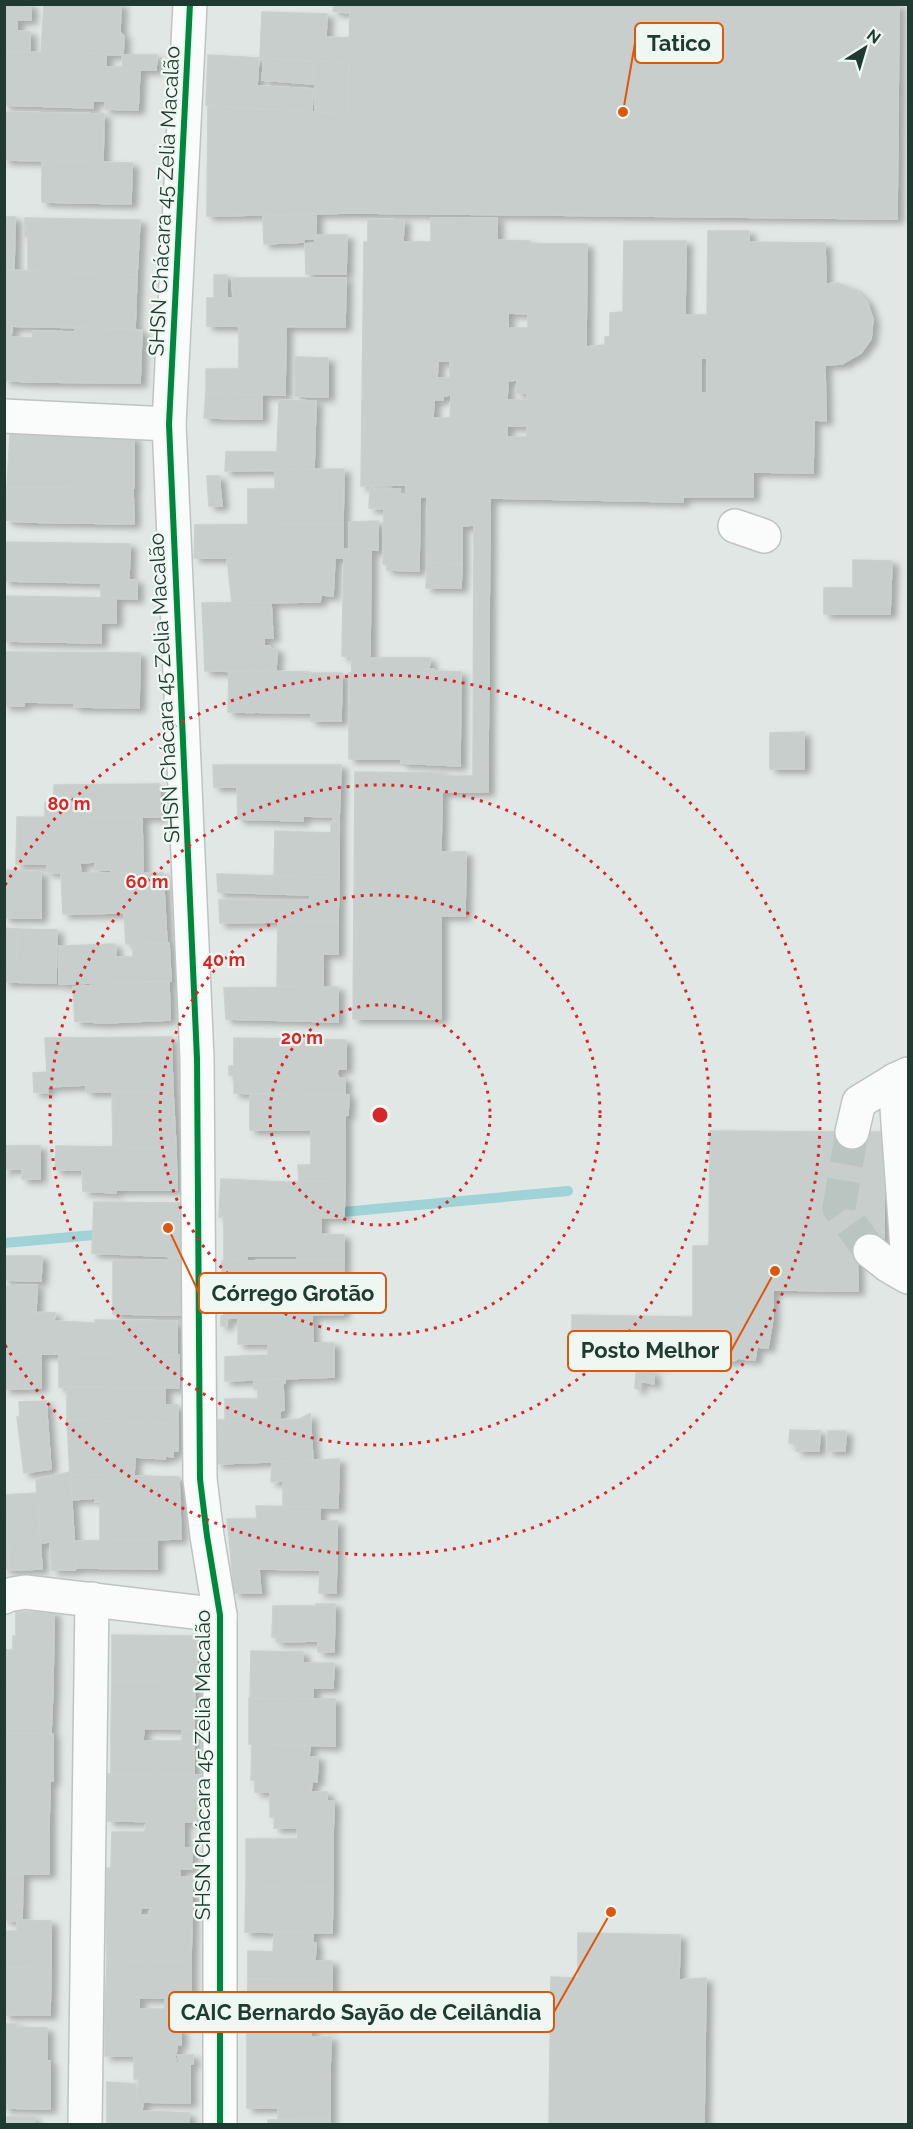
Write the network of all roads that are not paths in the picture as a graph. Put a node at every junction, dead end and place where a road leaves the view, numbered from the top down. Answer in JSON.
{"nodes":[{"id":1,"x":190,"y":4,"type":"edge"},
{"id":2,"x":4,"y":416,"type":"edge"},
{"id":3,"x":169,"y":424,"type":"junction"},
{"id":4,"x":902,"y":1077,"type":"edge"},
{"id":5,"x":852,"y":1132,"type":"tunnel mouth"},
{"id":6,"x":870,"y":1251,"type":"tunnel mouth"},
{"id":7,"x":909,"y":1263,"type":"edge"},
{"id":8,"x":909,"y":1277,"type":"edge"},
{"id":9,"x":4,"y":1597,"type":"edge"},
{"id":10,"x":92,"y":1599,"type":"junction"},
{"id":11,"x":220,"y":1615,"type":"junction"},
{"id":12,"x":85,"y":2124,"type":"edge"},
{"id":13,"x":220,"y":2124,"type":"edge"}],
"edges":[{"from":1,"to":3,"type":"street","name":"SHSN Chácara 45 Zelia Macalão"},
{"from":2,"to":3,"type":"street"},
{"from":3,"to":11,"type":"street","name":"SHSN Chácara 45 Zelia Macalão"},
{"from":4,"to":5,"type":"street"},
{"from":4,"to":7,"type":"street"},
{"from":6,"to":8,"type":"street"},
{"from":9,"to":10,"type":"street"},
{"from":10,"to":11,"type":"street"},
{"from":10,"to":12,"type":"street"},
{"from":11,"to":13,"type":"street","name":"SHSN Chácara 45 Zelia Macalão"}]}
